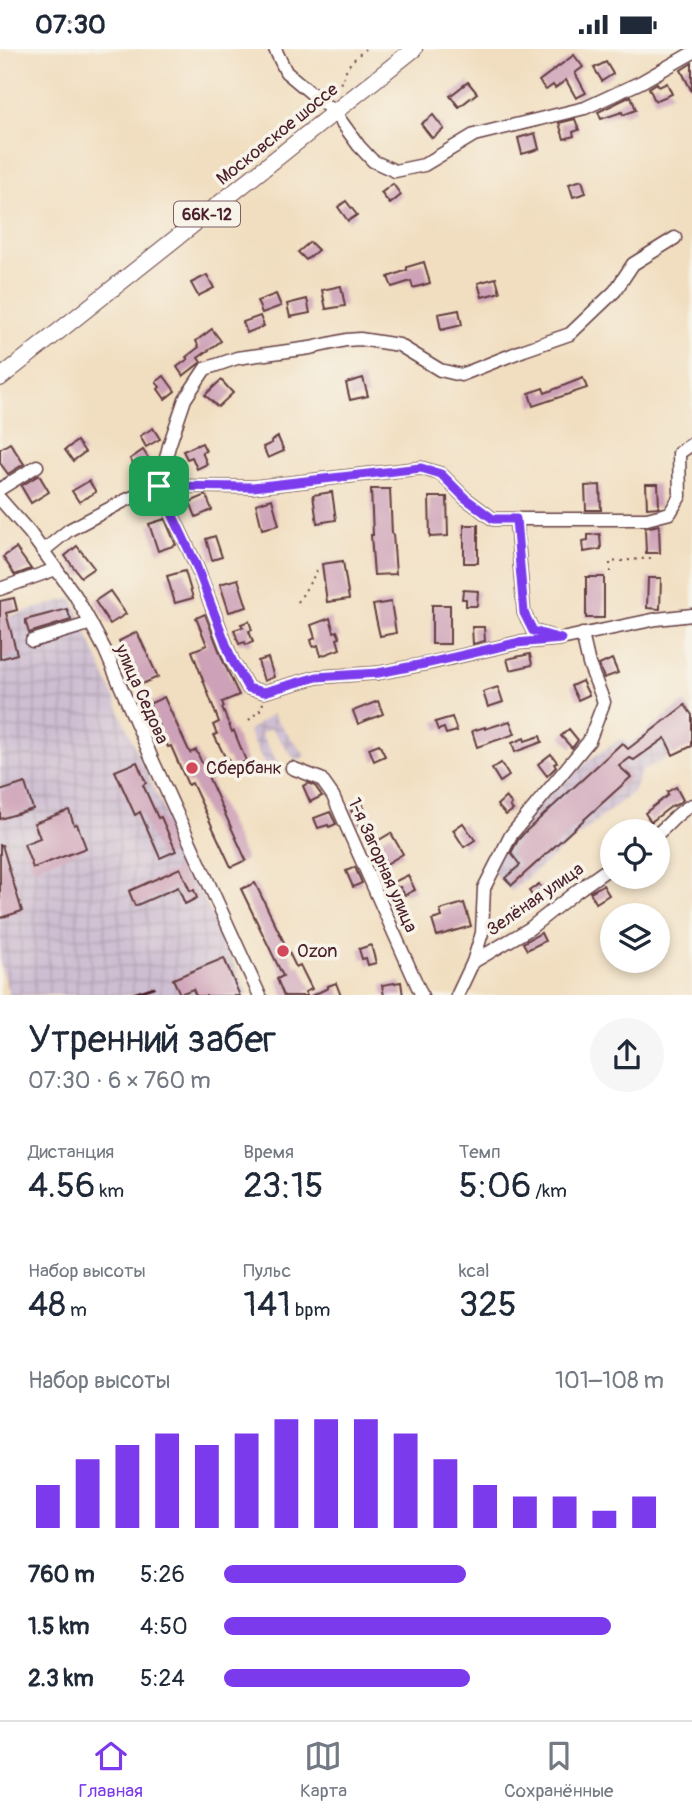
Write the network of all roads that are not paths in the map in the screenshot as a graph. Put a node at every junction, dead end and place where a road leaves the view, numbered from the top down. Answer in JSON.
{"nodes":[{"id":1,"x":275,"y":49,"type":"edge"},
{"id":2,"x":414,"y":49,"type":"edge"},
{"id":3,"x":692,"y":53,"type":"edge"},
{"id":4,"x":329,"y":108,"type":"junction"},
{"id":5,"x":675,"y":238,"type":"dead end"},
{"id":6,"x":0,"y":379,"type":"edge"},
{"id":7,"x":692,"y":444,"type":"edge"},
{"id":8,"x":37,"y":466,"type":"dead end"},
{"id":9,"x":159,"y":486,"type":"junction"},
{"id":10,"x":0,"y":489,"type":"edge"},
{"id":11,"x":0,"y":499,"type":"edge"},
{"id":12,"x":516,"y":519,"type":"junction"},
{"id":13,"x":43,"y":551,"type":"junction"},
{"id":14,"x":56,"y":569,"type":"junction"},
{"id":15,"x":3,"y":585,"type":"edge"},
{"id":16,"x":692,"y":615,"type":"edge"},
{"id":17,"x":90,"y":622,"type":"junction"},
{"id":18,"x":582,"y":634,"type":"junction"},
{"id":19,"x":561,"y":639,"type":"junction"},
{"id":20,"x":32,"y":641,"type":"dead end"},
{"id":21,"x":292,"y":768,"type":"dead end"},
{"id":22,"x":692,"y":805,"type":"edge"},
{"id":23,"x":670,"y":823,"type":"edge"},
{"id":24,"x":600,"y":874,"type":"edge"},
{"id":25,"x":473,"y":961,"type":"junction"},
{"id":26,"x":260,"y":995,"type":"edge"},
{"id":27,"x":422,"y":995,"type":"edge"},
{"id":28,"x":457,"y":995,"type":"edge"}],
"edges":[{"from":1,"to":4,"type":"street"},
{"from":2,"to":4,"type":"main road","name":"Московское шоссе","number":"66К-12"},
{"from":3,"to":4,"type":"street"},
{"from":4,"to":6,"type":"main road","name":"Московское шоссе","number":"66К-12"},
{"from":5,"to":9,"type":"street"},
{"from":7,"to":12,"type":"street"},
{"from":8,"to":10,"type":"street"},
{"from":9,"to":12,"type":"street"},
{"from":9,"to":13,"type":"street"},
{"from":9,"to":19,"type":"street"},
{"from":11,"to":13,"type":"street","name":"улица Седова"},
{"from":12,"to":19,"type":"street"},
{"from":13,"to":14,"type":"street","name":"улица Седова"},
{"from":14,"to":15,"type":"street"},
{"from":14,"to":17,"type":"street","name":"улица Седова"},
{"from":16,"to":18,"type":"street"},
{"from":17,"to":20,"type":"street"},
{"from":17,"to":26,"type":"street","name":"улица Седова"},
{"from":18,"to":19,"type":"street"},
{"from":18,"to":25,"type":"street"},
{"from":21,"to":27,"type":"street","name":"1-я Загорная улица"},
{"from":22,"to":23,"type":"street"},
{"from":24,"to":25,"type":"street","name":"Зелёная улица"},
{"from":25,"to":28,"type":"street"}]}
